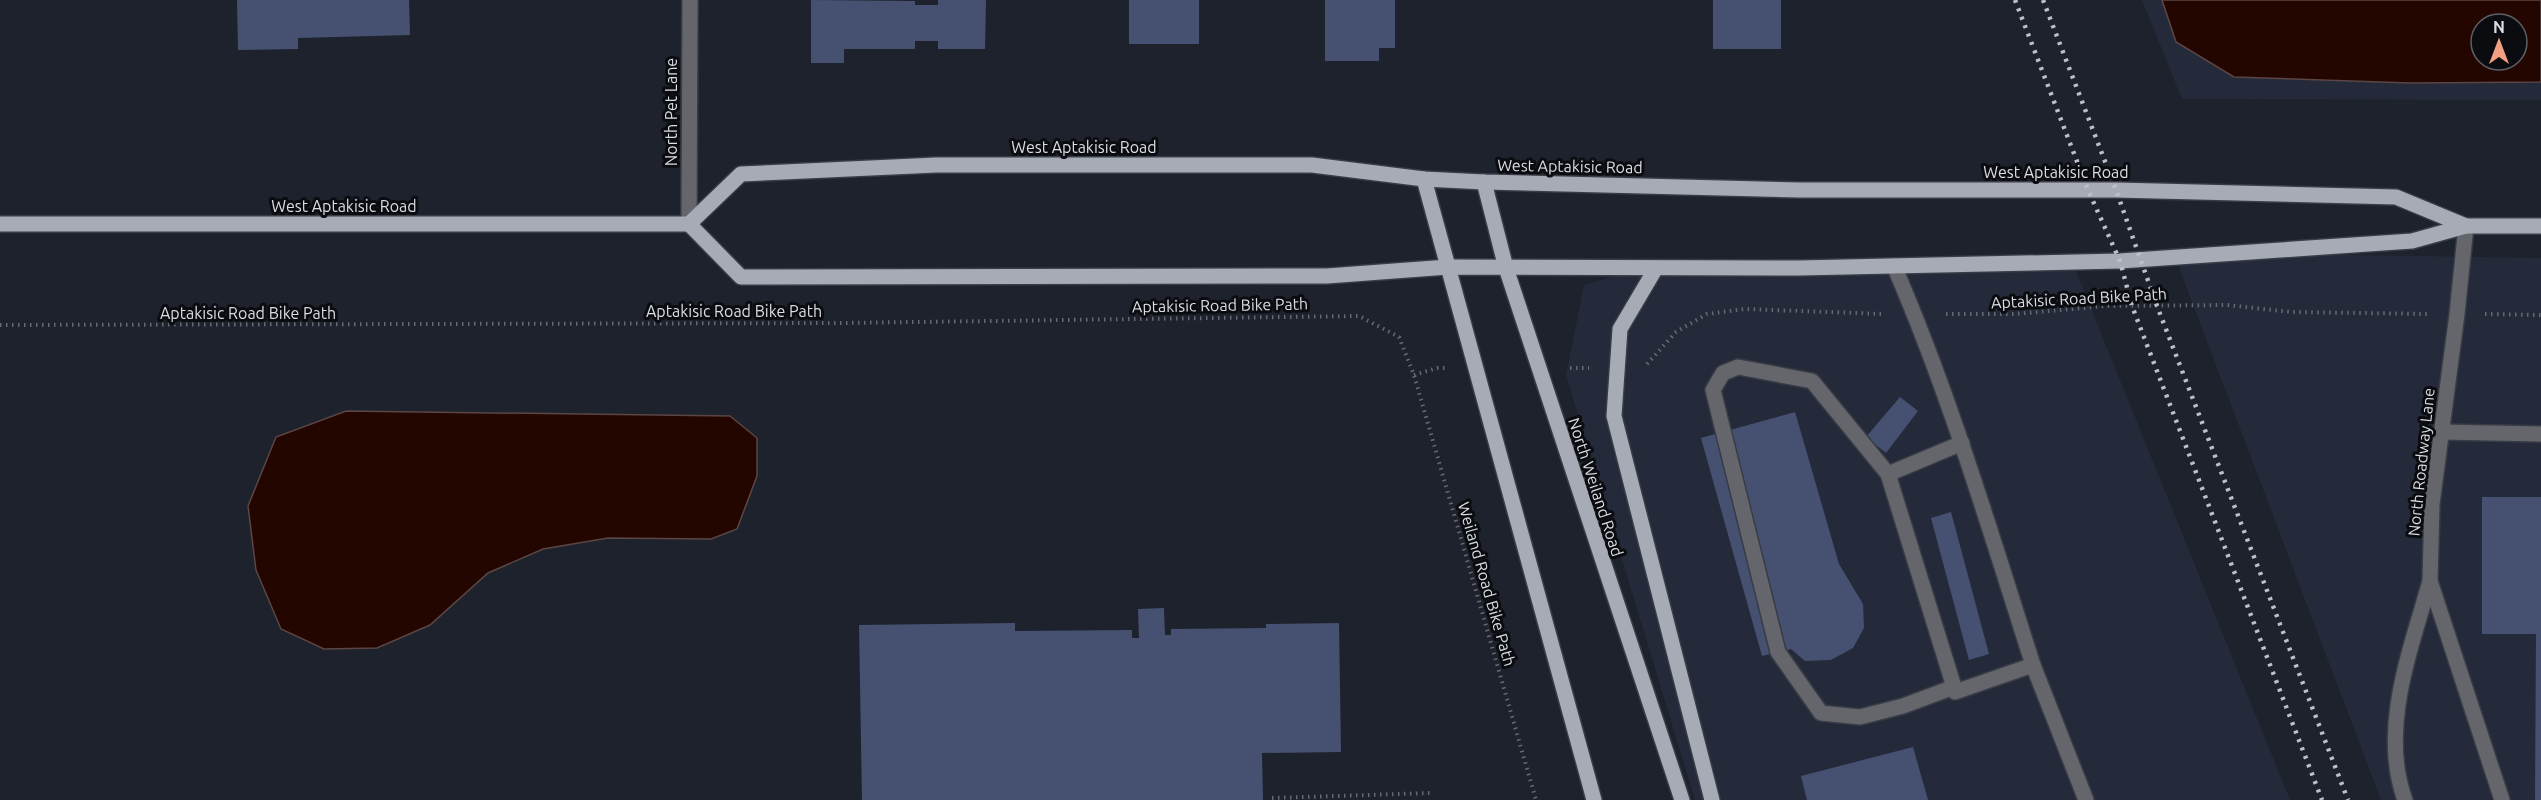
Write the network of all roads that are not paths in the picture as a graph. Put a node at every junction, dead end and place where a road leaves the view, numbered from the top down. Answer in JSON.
{"nodes":[{"id":1,"x":690,"y":0,"type":"edge"},
{"id":2,"x":1424,"y":179,"type":"junction"},
{"id":3,"x":1484,"y":182,"type":"junction"},
{"id":4,"x":0,"y":224,"type":"edge"},
{"id":5,"x":689,"y":224,"type":"junction"},
{"id":6,"x":2466,"y":226,"type":"junction"},
{"id":7,"x":2541,"y":226,"type":"edge"},
{"id":8,"x":1894,"y":266,"type":"junction"},
{"id":9,"x":1448,"y":267,"type":"junction"},
{"id":10,"x":1506,"y":268,"type":"junction"},
{"id":11,"x":1656,"y":268,"type":"junction"},
{"id":12,"x":2441,"y":432,"type":"junction"},
{"id":13,"x":2541,"y":434,"type":"edge"},
{"id":14,"x":1962,"y":443,"type":"junction"},
{"id":15,"x":1888,"y":474,"type":"junction"},
{"id":16,"x":2430,"y":581,"type":"junction"},
{"id":17,"x":2033,"y":665,"type":"junction"},
{"id":18,"x":1954,"y":687,"type":"junction"},
{"id":19,"x":1594,"y":800,"type":"edge"},
{"id":20,"x":1682,"y":800,"type":"edge"},
{"id":21,"x":1712,"y":800,"type":"edge"},
{"id":22,"x":2086,"y":800,"type":"edge"},
{"id":23,"x":2405,"y":800,"type":"edge"},
{"id":24,"x":2502,"y":800,"type":"edge"}],
"edges":[{"from":1,"to":5,"type":"street","name":"North Pet Lane"},
{"from":2,"to":3,"type":"main road","name":"West Aptakisic Road"},
{"from":2,"to":5,"type":"main road","name":"West Aptakisic Road"},
{"from":2,"to":9,"type":"main road"},
{"from":3,"to":6,"type":"main road","name":"West Aptakisic Road"},
{"from":3,"to":10,"type":"main road","name":"North Weiland Road"},
{"from":4,"to":5,"type":"main road","name":"West Aptakisic Road"},
{"from":5,"to":9,"type":"main road","name":"West Aptakisic Road"},
{"from":6,"to":7,"type":"main road","name":"West Aptakisic Road"},
{"from":6,"to":8,"type":"main road","name":"West Aptakisic Road"},
{"from":6,"to":12,"type":"street","name":"North Roadway Lane"},
{"from":8,"to":11,"type":"main road","name":"West Aptakisic Road"},
{"from":8,"to":14,"type":"street"},
{"from":9,"to":10,"type":"main road","name":"West Aptakisic Road"},
{"from":9,"to":19,"type":"main road"},
{"from":10,"to":11,"type":"main road","name":"West Aptakisic Road"},
{"from":10,"to":20,"type":"main road","name":"North Weiland Road"},
{"from":11,"to":21,"type":"main road"},
{"from":12,"to":13,"type":"street"},
{"from":12,"to":16,"type":"street","name":"North Roadway Lane"},
{"from":14,"to":15,"type":"street"},
{"from":14,"to":17,"type":"street"},
{"from":15,"to":18,"type":"street"},
{"from":15,"to":18,"type":"street"},
{"from":16,"to":23,"type":"street"},
{"from":16,"to":24,"type":"street","name":"North Roadway Lane"},
{"from":17,"to":18,"type":"street"},
{"from":17,"to":22,"type":"street"}]}
